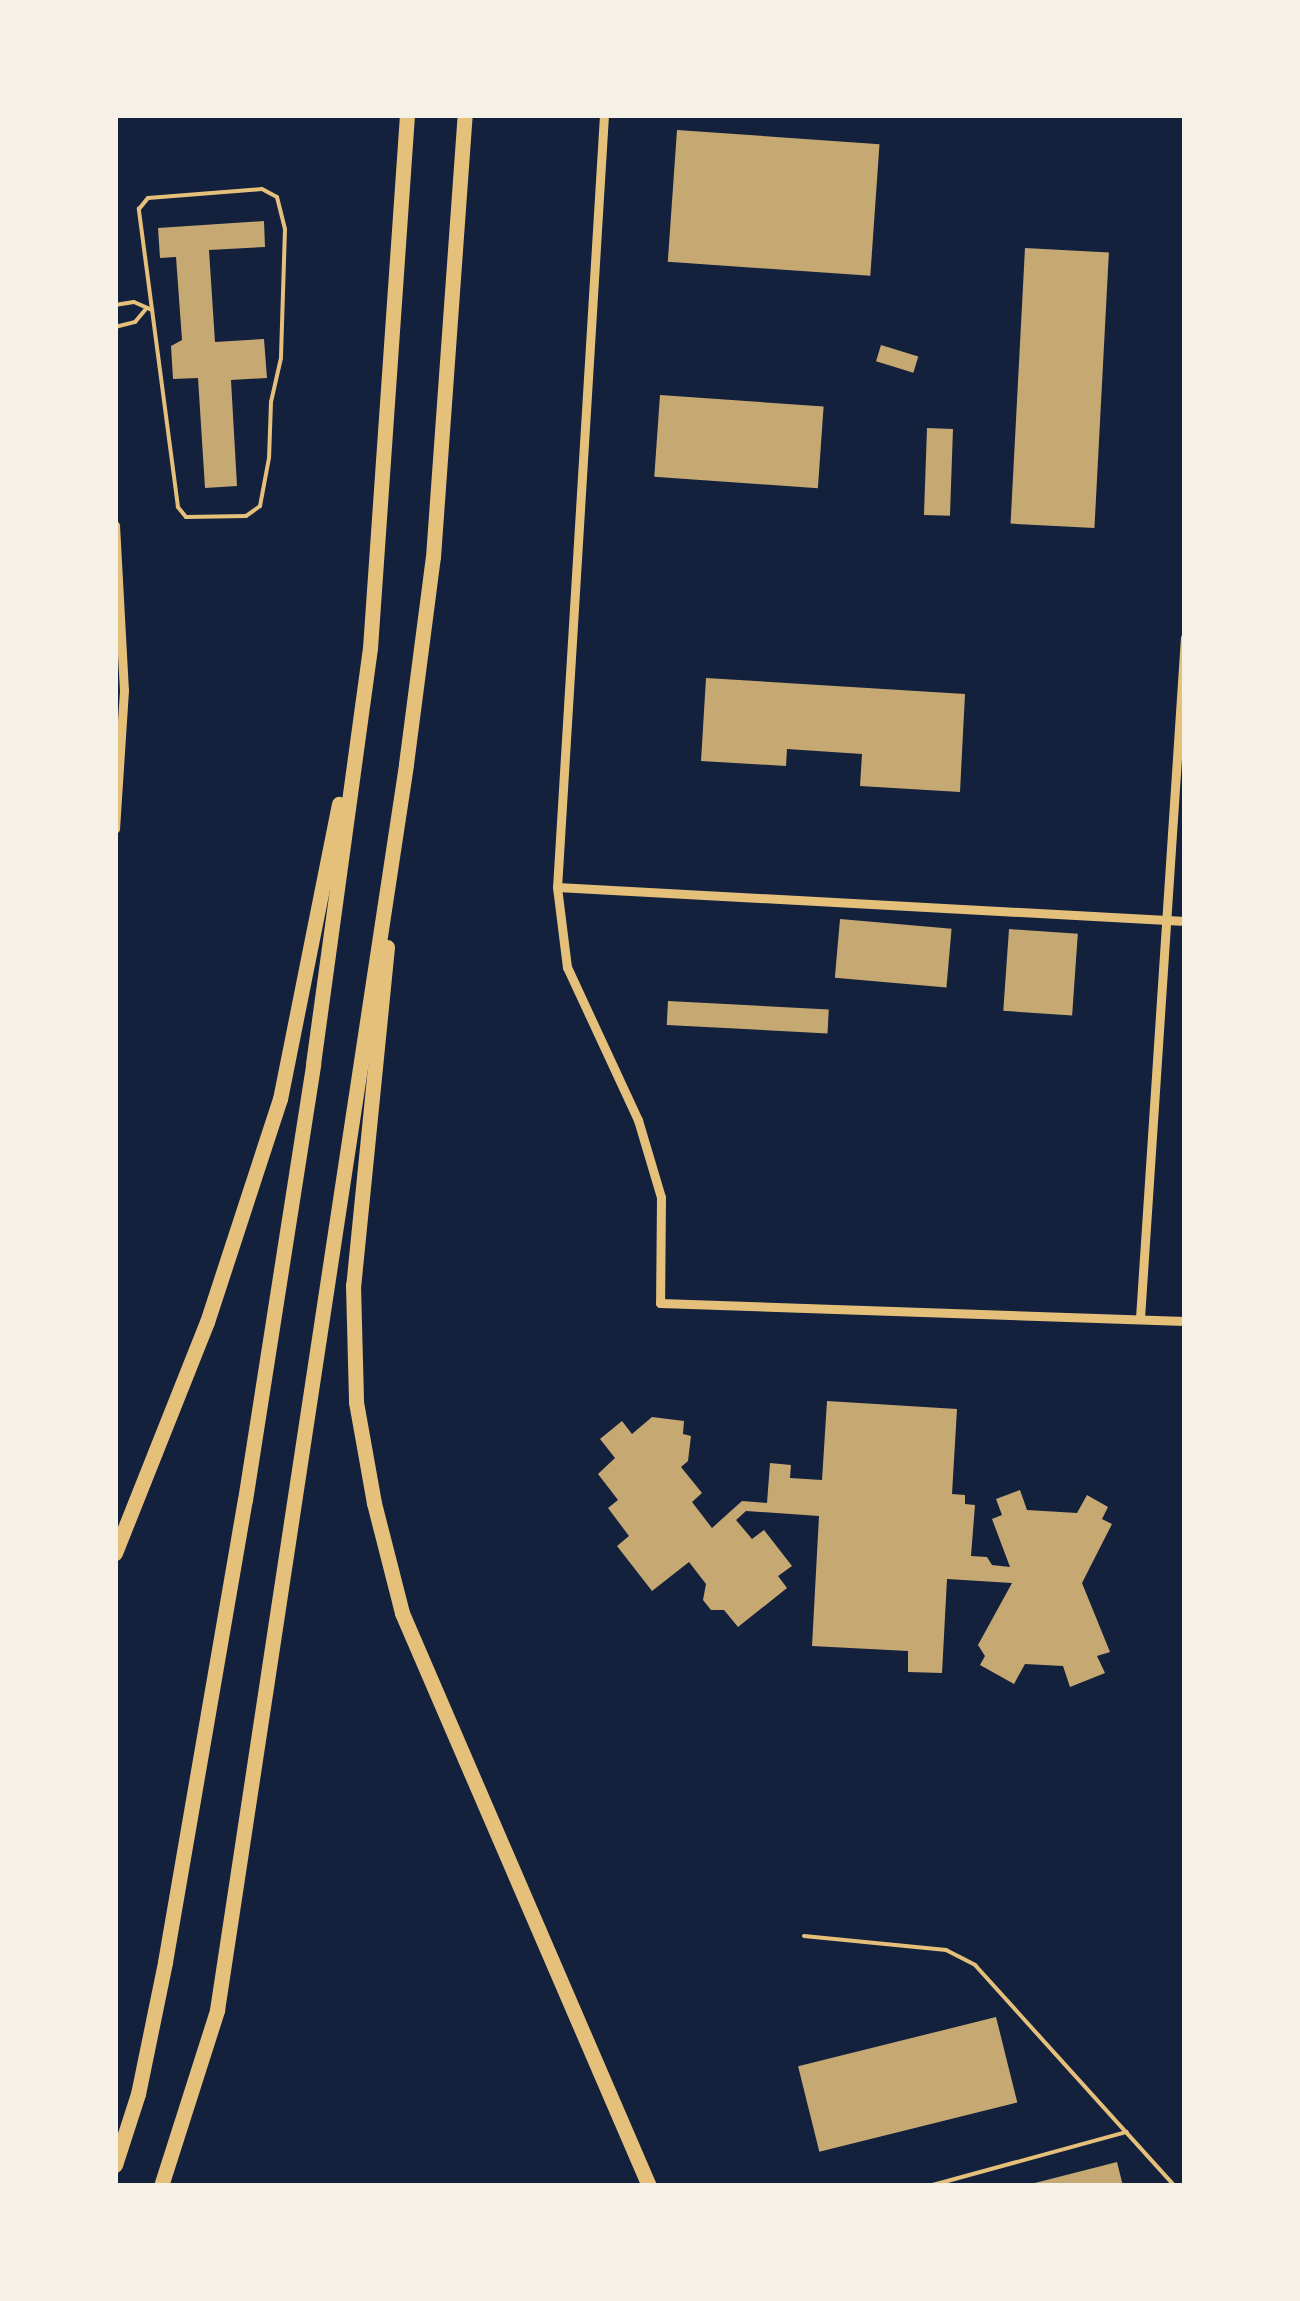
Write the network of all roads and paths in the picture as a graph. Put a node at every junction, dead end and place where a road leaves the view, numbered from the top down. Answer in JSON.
{"nodes":[{"id":1,"x":407,"y":115,"type":"edge"},
{"id":2,"x":465,"y":115,"type":"edge"},
{"id":3,"x":604,"y":115,"type":"edge"},
{"id":4,"x":115,"y":305,"type":"edge"},
{"id":5,"x":145,"y":310,"type":"junction"},
{"id":6,"x":154,"y":310,"type":"junction"},
{"id":7,"x":115,"y":327,"type":"edge"},
{"id":8,"x":115,"y":525,"type":"edge"},
{"id":9,"x":1185,"y":637,"type":"edge"},
{"id":10,"x":370,"y":648,"type":"junction"},
{"id":11,"x":406,"y":764,"type":"junction"},
{"id":12,"x":115,"y":829,"type":"edge"},
{"id":13,"x":557,"y":887,"type":"junction"},
{"id":14,"x":1168,"y":920,"type":"junction"},
{"id":15,"x":1185,"y":921,"type":"edge"},
{"id":16,"x":1140,"y":1318,"type":"junction"},
{"id":17,"x":1185,"y":1321,"type":"edge"},
{"id":18,"x":115,"y":1553,"type":"edge"},
{"id":19,"x":804,"y":1936,"type":"dead end"},
{"id":20,"x":1127,"y":2132,"type":"junction"},
{"id":21,"x":115,"y":2166,"type":"edge"},
{"id":22,"x":161,"y":2186,"type":"edge"},
{"id":23,"x":649,"y":2186,"type":"edge"},
{"id":24,"x":929,"y":2186,"type":"edge"},
{"id":25,"x":1175,"y":2186,"type":"edge"}],
"edges":[{"from":1,"to":10,"type":"highway"},
{"from":2,"to":11,"type":"highway"},
{"from":3,"to":13,"type":"street"},
{"from":4,"to":5,"type":"lane"},
{"from":5,"to":6,"type":"lane"},
{"from":5,"to":7,"type":"lane"},
{"from":6,"to":6,"type":"lane"},
{"from":8,"to":12,"type":"street"},
{"from":9,"to":14,"type":"street"},
{"from":10,"to":18,"type":"highway"},
{"from":10,"to":21,"type":"highway"},
{"from":11,"to":22,"type":"highway"},
{"from":11,"to":23,"type":"highway"},
{"from":13,"to":14,"type":"street"},
{"from":13,"to":16,"type":"street"},
{"from":14,"to":15,"type":"street"},
{"from":14,"to":16,"type":"street"},
{"from":16,"to":17,"type":"street"},
{"from":19,"to":20,"type":"lane"},
{"from":20,"to":24,"type":"lane"},
{"from":20,"to":25,"type":"lane"}]}
